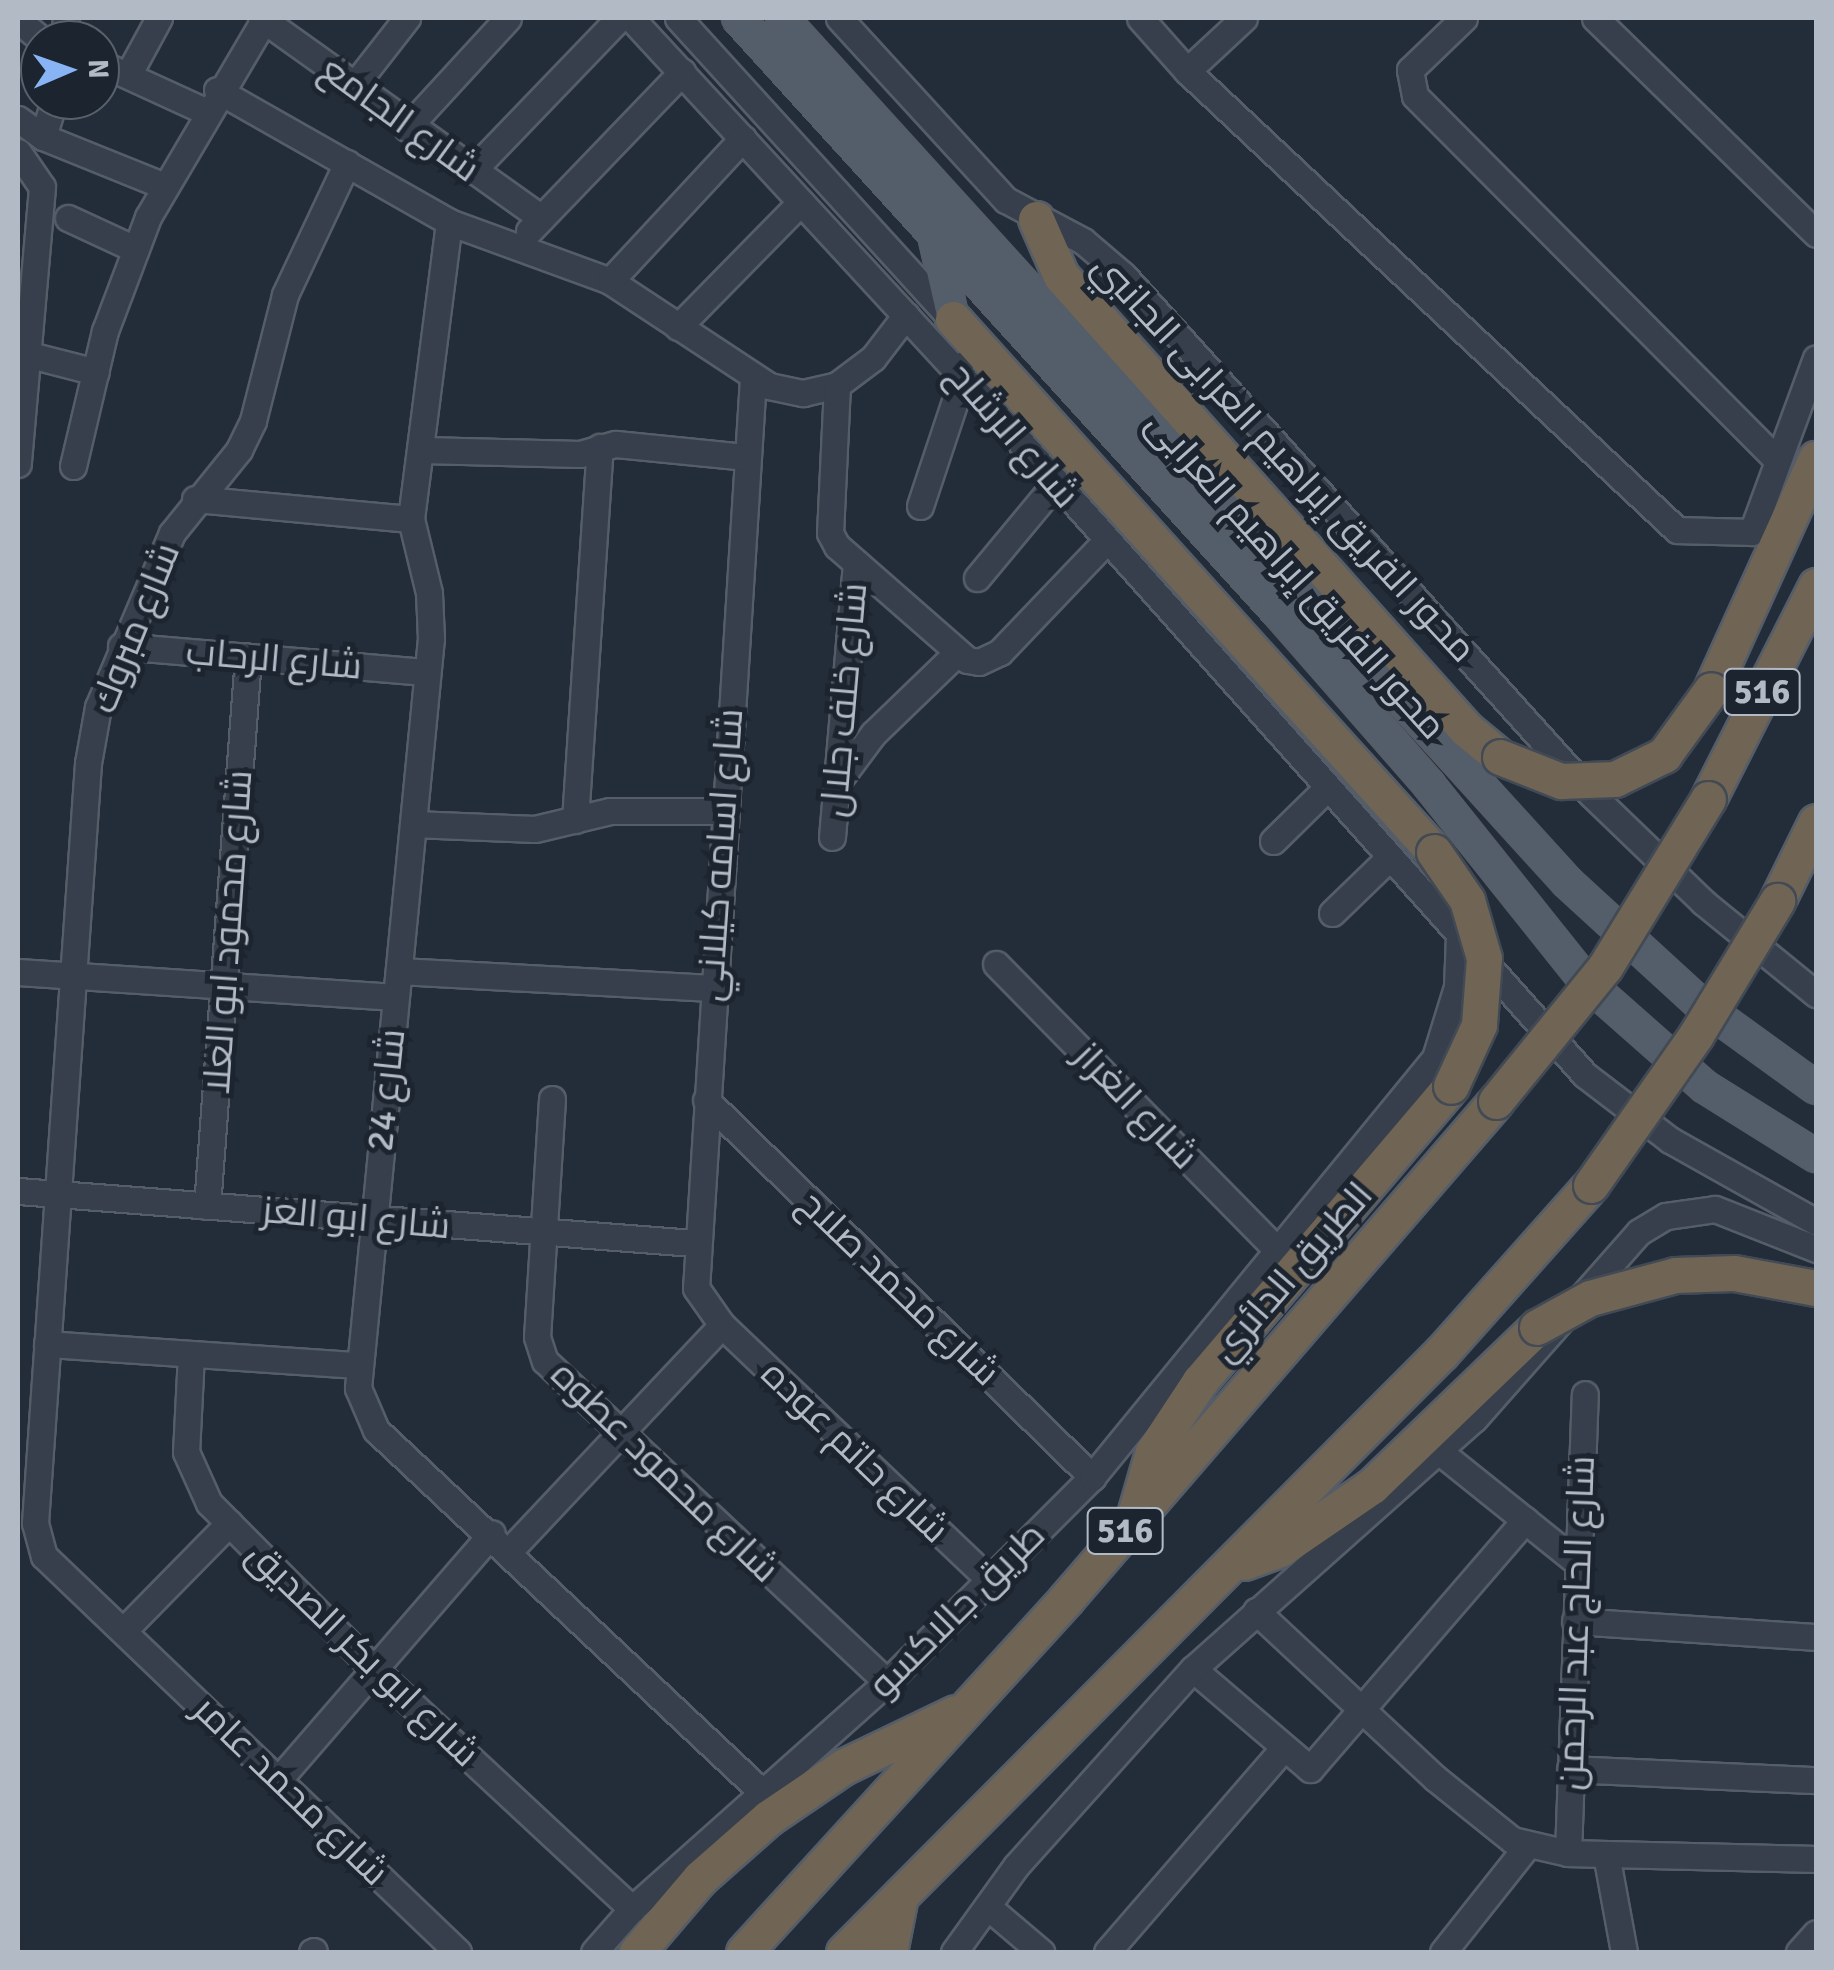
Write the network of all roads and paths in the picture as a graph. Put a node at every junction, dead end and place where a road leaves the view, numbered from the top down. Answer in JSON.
{"nodes":[{"id":1,"x":158,"y":18,"type":"edge"},
{"id":2,"x":407,"y":18,"type":"edge"},
{"id":3,"x":508,"y":18,"type":"edge"},
{"id":4,"x":619,"y":18,"type":"edge"},
{"id":5,"x":631,"y":18,"type":"edge"},
{"id":6,"x":678,"y":18,"type":"edge"},
{"id":7,"x":738,"y":18,"type":"edge"},
{"id":8,"x":782,"y":18,"type":"edge"},
{"id":9,"x":840,"y":18,"type":"edge"},
{"id":10,"x":1140,"y":18,"type":"edge"},
{"id":11,"x":1244,"y":18,"type":"edge"},
{"id":12,"x":1464,"y":18,"type":"edge"},
{"id":13,"x":1595,"y":18,"type":"edge"},
{"id":14,"x":262,"y":19,"type":"edge"},
{"id":15,"x":295,"y":27,"type":"edge"},
{"id":16,"x":1187,"y":71,"type":"junction"},
{"id":17,"x":120,"y":72,"type":"edge"},
{"id":18,"x":682,"y":72,"type":"junction"},
{"id":19,"x":128,"y":75,"type":"junction"},
{"id":20,"x":353,"y":87,"type":"junction"},
{"id":21,"x":212,"y":100,"type":"junction"},
{"id":22,"x":407,"y":128,"type":"junction"},
{"id":23,"x":26,"y":134,"type":"edge"},
{"id":24,"x":743,"y":138,"type":"junction"},
{"id":25,"x":346,"y":164,"type":"junction"},
{"id":26,"x":472,"y":171,"type":"junction"},
{"id":27,"x":162,"y":185,"type":"junction"},
{"id":28,"x":801,"y":202,"type":"junction"},
{"id":29,"x":68,"y":218,"type":"dead end"},
{"id":30,"x":541,"y":218,"type":"junction"},
{"id":31,"x":1036,"y":220,"type":"junction"},
{"id":32,"x":449,"y":222,"type":"junction"},
{"id":33,"x":932,"y":228,"type":"junction"},
{"id":34,"x":1816,"y":234,"type":"edge"},
{"id":35,"x":515,"y":247,"type":"junction"},
{"id":36,"x":134,"y":248,"type":"junction"},
{"id":37,"x":610,"y":281,"type":"junction"},
{"id":38,"x":906,"y":315,"type":"junction"},
{"id":39,"x":954,"y":320,"type":"junction"},
{"id":40,"x":678,"y":327,"type":"junction"},
{"id":41,"x":24,"y":346,"type":"edge"},
{"id":42,"x":1816,"y":358,"type":"edge"},
{"id":43,"x":96,"y":372,"type":"junction"},
{"id":44,"x":960,"y":374,"type":"junction"},
{"id":45,"x":753,"y":378,"type":"junction"},
{"id":46,"x":837,"y":385,"type":"junction"},
{"id":47,"x":600,"y":448,"type":"junction"},
{"id":48,"x":423,"y":450,"type":"junction"},
{"id":49,"x":747,"y":458,"type":"junction"},
{"id":50,"x":1816,"y":458,"type":"edge"},
{"id":51,"x":1777,"y":460,"type":"junction"},
{"id":52,"x":18,"y":464,"type":"edge"},
{"id":53,"x":73,"y":466,"type":"dead end"},
{"id":54,"x":1055,"y":484,"type":"junction"},
{"id":55,"x":195,"y":499,"type":"junction"},
{"id":56,"x":920,"y":506,"type":"dead end"},
{"id":57,"x":411,"y":519,"type":"junction"},
{"id":58,"x":1106,"y":541,"type":"junction"},
{"id":59,"x":856,"y":563,"type":"junction"},
{"id":60,"x":977,"y":578,"type":"dead end"},
{"id":61,"x":1816,"y":586,"type":"edge"},
{"id":62,"x":121,"y":646,"type":"junction"},
{"id":63,"x":957,"y":653,"type":"junction"},
{"id":64,"x":248,"y":658,"type":"junction"},
{"id":65,"x":427,"y":672,"type":"junction"},
{"id":66,"x":837,"y":782,"type":"junction"},
{"id":67,"x":1326,"y":790,"type":"junction"},
{"id":68,"x":722,"y":811,"type":"junction"},
{"id":69,"x":576,"y":820,"type":"junction"},
{"id":70,"x":1816,"y":822,"type":"edge"},
{"id":71,"x":413,"y":824,"type":"junction"},
{"id":72,"x":832,"y":836,"type":"dead end"},
{"id":73,"x":1272,"y":841,"type":"dead end"},
{"id":74,"x":1388,"y":859,"type":"junction"},
{"id":75,"x":1332,"y":912,"type":"dead end"},
{"id":76,"x":1459,"y":934,"type":"junction"},
{"id":77,"x":996,"y":964,"type":"dead end"},
{"id":78,"x":399,"y":971,"type":"junction"},
{"id":79,"x":18,"y":972,"type":"edge"},
{"id":80,"x":73,"y":976,"type":"junction"},
{"id":81,"x":224,"y":987,"type":"junction"},
{"id":82,"x":712,"y":988,"type":"junction"},
{"id":83,"x":1816,"y":994,"type":"edge"},
{"id":84,"x":396,"y":998,"type":"junction"},
{"id":85,"x":1816,"y":1088,"type":"edge"},
{"id":86,"x":552,"y":1099,"type":"dead end"},
{"id":87,"x":706,"y":1100,"type":"junction"},
{"id":88,"x":1816,"y":1156,"type":"edge"},
{"id":89,"x":18,"y":1192,"type":"edge"},
{"id":90,"x":56,"y":1195,"type":"junction"},
{"id":91,"x":206,"y":1206,"type":"junction"},
{"id":92,"x":374,"y":1219,"type":"junction"},
{"id":93,"x":1816,"y":1222,"type":"edge"},
{"id":94,"x":544,"y":1233,"type":"junction"},
{"id":95,"x":694,"y":1243,"type":"junction"},
{"id":96,"x":1275,"y":1248,"type":"junction"},
{"id":97,"x":1816,"y":1249,"type":"edge"},
{"id":98,"x":1816,"y":1288,"type":"edge"},
{"id":99,"x":722,"y":1325,"type":"junction"},
{"id":100,"x":46,"y":1344,"type":"junction"},
{"id":101,"x":191,"y":1354,"type":"junction"},
{"id":102,"x":359,"y":1365,"type":"junction"},
{"id":103,"x":1585,"y":1394,"type":"dead end"},
{"id":104,"x":619,"y":1431,"type":"junction"},
{"id":105,"x":1440,"y":1452,"type":"junction"},
{"id":106,"x":1092,"y":1476,"type":"junction"},
{"id":107,"x":1133,"y":1520,"type":"junction"},
{"id":108,"x":1526,"y":1520,"type":"junction"},
{"id":109,"x":229,"y":1523,"type":"junction"},
{"id":110,"x":501,"y":1541,"type":"junction"},
{"id":111,"x":1577,"y":1562,"type":"junction"},
{"id":112,"x":1229,"y":1568,"type":"junction"},
{"id":113,"x":988,"y":1578,"type":"junction"},
{"id":114,"x":1256,"y":1611,"type":"junction"},
{"id":115,"x":1574,"y":1621,"type":"junction"},
{"id":116,"x":124,"y":1630,"type":"junction"},
{"id":117,"x":1816,"y":1638,"type":"edge"},
{"id":118,"x":1193,"y":1669,"type":"junction"},
{"id":119,"x":376,"y":1671,"type":"junction"},
{"id":120,"x":886,"y":1682,"type":"junction"},
{"id":121,"x":965,"y":1709,"type":"junction"},
{"id":122,"x":1363,"y":1711,"type":"junction"},
{"id":123,"x":1282,"y":1750,"type":"junction"},
{"id":124,"x":1570,"y":1769,"type":"junction"},
{"id":125,"x":279,"y":1779,"type":"junction"},
{"id":126,"x":1816,"y":1780,"type":"edge"},
{"id":127,"x":763,"y":1792,"type":"junction"},
{"id":128,"x":1527,"y":1846,"type":"junction"},
{"id":129,"x":1568,"y":1853,"type":"junction"},
{"id":130,"x":1606,"y":1854,"type":"junction"},
{"id":131,"x":1816,"y":1859,"type":"edge"},
{"id":132,"x":900,"y":1896,"type":"junction"},
{"id":133,"x":988,"y":1907,"type":"junction"},
{"id":134,"x":632,"y":1909,"type":"junction"},
{"id":135,"x":1816,"y":1933,"type":"edge"},
{"id":136,"x":458,"y":1952,"type":"edge"},
{"id":137,"x":594,"y":1952,"type":"edge"},
{"id":138,"x":637,"y":1952,"type":"edge"},
{"id":139,"x":744,"y":1952,"type":"edge"},
{"id":140,"x":844,"y":1952,"type":"edge"},
{"id":141,"x":888,"y":1952,"type":"edge"},
{"id":142,"x":954,"y":1952,"type":"edge"},
{"id":143,"x":1042,"y":1952,"type":"edge"},
{"id":144,"x":1107,"y":1952,"type":"edge"},
{"id":145,"x":1443,"y":1952,"type":"edge"},
{"id":146,"x":1621,"y":1952,"type":"edge"},
{"id":147,"x":1799,"y":1952,"type":"edge"}],
"edges":[{"from":1,"to":19,"type":"street"},
{"from":2,"to":20,"type":"street"},
{"from":3,"to":22,"type":"street"},
{"from":4,"to":26,"type":"street"},
{"from":5,"to":18,"type":"street","name":"شارع الرشاح"},
{"from":6,"to":39,"type":"street"},
{"from":7,"to":33,"type":"main road","name":"محور الفريق إبراهيم العرابى"},
{"from":8,"to":85,"type":"main road","name":"محور الفريق إبراهيم العرابى"},
{"from":9,"to":31,"type":"street","name":"محور الفريق إبراهيم العرابى الجانبي"},
{"from":10,"to":16,"type":"street"},
{"from":11,"to":16,"type":"street"},
{"from":12,"to":51,"type":"street"},
{"from":13,"to":34,"type":"street"},
{"from":14,"to":15,"type":"street","name":"شارع الجامع"},
{"from":14,"to":21,"type":"street"},
{"from":15,"to":20,"type":"street","name":"شارع الجامع"},
{"from":16,"to":51,"type":"street"},
{"from":17,"to":19,"type":"street"},
{"from":18,"to":24,"type":"street","name":"شارع الرشاح"},
{"from":18,"to":30,"type":"street"},
{"from":19,"to":21,"type":"street"},
{"from":20,"to":22,"type":"street","name":"شارع الجامع"},
{"from":21,"to":25,"type":"street"},
{"from":21,"to":27,"type":"street"},
{"from":22,"to":26,"type":"street","name":"شارع الجامع"},
{"from":23,"to":27,"type":"street"},
{"from":23,"to":41,"type":"street"},
{"from":24,"to":28,"type":"street","name":"شارع الرشاح"},
{"from":24,"to":37,"type":"street"},
{"from":25,"to":32,"type":"street"},
{"from":25,"to":55,"type":"street","name":"شارع مبروك"},
{"from":26,"to":30,"type":"street","name":"شارع الجامع"},
{"from":27,"to":36,"type":"street"},
{"from":28,"to":38,"type":"street","name":"شارع الرشاح"},
{"from":28,"to":40,"type":"street"},
{"from":29,"to":36,"type":"street"},
{"from":30,"to":35,"type":"street"},
{"from":31,"to":50,"type":"highway","bridge":true},
{"from":31,"to":83,"type":"street","name":"محور الفريق إبراهيم العرابى الجانبي"},
{"from":32,"to":35,"type":"street"},
{"from":32,"to":48,"type":"street","name":"شارع 24"},
{"from":33,"to":39,"type":"main road"},
{"from":33,"to":88,"type":"main road","name":"محور الفريق إبراهيم العرابى"},
{"from":35,"to":37,"type":"street"},
{"from":36,"to":43,"type":"street"},
{"from":37,"to":40,"type":"street"},
{"from":38,"to":44,"type":"street","name":"شارع الرشاح"},
{"from":38,"to":46,"type":"street"},
{"from":39,"to":44,"type":"street"},
{"from":39,"to":107,"type":"highway","bridge":true},
{"from":40,"to":45,"type":"street"},
{"from":41,"to":43,"type":"street"},
{"from":41,"to":52,"type":"street"},
{"from":42,"to":51,"type":"street"},
{"from":43,"to":53,"type":"street"},
{"from":44,"to":54,"type":"street","name":"شارع الرشاح"},
{"from":44,"to":56,"type":"street"},
{"from":45,"to":46,"type":"street"},
{"from":45,"to":49,"type":"street","name":"شارع اسامه كيلاني"},
{"from":46,"to":59,"type":"street"},
{"from":47,"to":48,"type":"street"},
{"from":47,"to":49,"type":"street"},
{"from":47,"to":69,"type":"street"},
{"from":48,"to":57,"type":"street","name":"شارع 24"},
{"from":49,"to":68,"type":"street","name":"شارع اسامه كيلاني"},
{"from":54,"to":58,"type":"street","name":"شارع الرشاح"},
{"from":54,"to":60,"type":"street"},
{"from":55,"to":57,"type":"street"},
{"from":55,"to":62,"type":"street","name":"شارع مبروك"},
{"from":57,"to":65,"type":"street","name":"شارع 24"},
{"from":58,"to":63,"type":"street"},
{"from":58,"to":67,"type":"street","name":"شارع الرشاح"},
{"from":59,"to":63,"type":"street"},
{"from":59,"to":66,"type":"street","name":"شارع خلف جلال"},
{"from":61,"to":107,"type":"highway","name":"الطريق الدائري","number":"516","bridge":true},
{"from":62,"to":64,"type":"street","name":"شارع الرحاب"},
{"from":62,"to":80,"type":"street","name":"شارع مبروك"},
{"from":63,"to":66,"type":"street"},
{"from":64,"to":65,"type":"street","name":"شارع الرحاب"},
{"from":64,"to":81,"type":"street","name":"شارع محمود ابو العلا"},
{"from":65,"to":71,"type":"street","name":"شارع 24"},
{"from":66,"to":72,"type":"street","name":"شارع خلف جلال"},
{"from":67,"to":73,"type":"street"},
{"from":67,"to":74,"type":"street","name":"شارع الرشاح"},
{"from":68,"to":69,"type":"street"},
{"from":68,"to":82,"type":"street","name":"شارع اسامه كيلاني"},
{"from":69,"to":71,"type":"street"},
{"from":70,"to":112,"type":"highway","number":"516","bridge":true},
{"from":71,"to":78,"type":"street","name":"شارع 24"},
{"from":74,"to":75,"type":"street"},
{"from":74,"to":76,"type":"street","name":"شارع الرشاح"},
{"from":76,"to":93,"type":"street","name":"شارع الرشاح"},
{"from":76,"to":96,"type":"street","name":"طريق جالاكسو"},
{"from":77,"to":96,"type":"street","name":"شارع الغراز"},
{"from":78,"to":82,"type":"street"},
{"from":78,"to":84,"type":"street","name":"شارع 24"},
{"from":79,"to":80,"type":"street"},
{"from":80,"to":81,"type":"street"},
{"from":80,"to":90,"type":"street","name":"شارع مبروك"},
{"from":81,"to":84,"type":"street"},
{"from":81,"to":91,"type":"street","name":"شارع محمود ابو العلا"},
{"from":82,"to":87,"type":"street","name":"شارع اسامه كيلاني"},
{"from":84,"to":92,"type":"street","name":"شارع 24"},
{"from":86,"to":94,"type":"street","name":"شارع محمود عطوه"},
{"from":87,"to":95,"type":"street","name":"شارع اسامه كيلاني"},
{"from":87,"to":106,"type":"street","name":"شارع محمد صلاح"},
{"from":89,"to":90,"type":"street","name":"شارع ابو العز"},
{"from":90,"to":91,"type":"street","name":"شارع ابو العز"},
{"from":90,"to":100,"type":"street","name":"شارع مبروك"},
{"from":91,"to":92,"type":"street","name":"شارع ابو العز"},
{"from":92,"to":94,"type":"street","name":"شارع ابو العز"},
{"from":92,"to":102,"type":"street","name":"شارع 24"},
{"from":94,"to":95,"type":"street","name":"شارع ابو العز"},
{"from":94,"to":104,"type":"street","name":"شارع محمود عطوه"},
{"from":95,"to":99,"type":"street","name":"شارع اسامه كيلاني"},
{"from":96,"to":106,"type":"street","name":"طريق جالاكسو"},
{"from":97,"to":105,"type":"street"},
{"from":98,"to":112,"type":"highway","bridge":true},
{"from":99,"to":104,"type":"street"},
{"from":99,"to":113,"type":"street","name":"شارع حاتم عوده"},
{"from":100,"to":101,"type":"street"},
{"from":100,"to":116,"type":"street","name":"شارع محمد عامر"},
{"from":101,"to":102,"type":"street"},
{"from":101,"to":109,"type":"street","name":"شارع ابو بكر الصديق"},
{"from":102,"to":110,"type":"street","name":"شارع 24"},
{"from":103,"to":111,"type":"street","name":"شارع الحاج عبد الرحمن"},
{"from":104,"to":110,"type":"street"},
{"from":104,"to":120,"type":"street","name":"شارع محمود عطوه"},
{"from":105,"to":108,"type":"street"},
{"from":105,"to":114,"type":"street"},
{"from":106,"to":113,"type":"street","name":"طريق جالاكسو"},
{"from":107,"to":121,"type":"highway","name":"الطريق الدائري","number":"516"},
{"from":108,"to":111,"type":"street"},
{"from":108,"to":122,"type":"street"},
{"from":109,"to":116,"type":"street"},
{"from":109,"to":119,"type":"street","name":"شارع ابو بكر الصديق"},
{"from":110,"to":119,"type":"street"},
{"from":110,"to":127,"type":"street","name":"شارع 24"},
{"from":111,"to":115,"type":"street","name":"شارع الحاج عبد الرحمن"},
{"from":112,"to":132,"type":"highway","number":"516"},
{"from":113,"to":120,"type":"street","name":"طريق جالاكسو"},
{"from":114,"to":118,"type":"street"},
{"from":114,"to":122,"type":"street"},
{"from":115,"to":117,"type":"street"},
{"from":115,"to":124,"type":"street","name":"شارع الحاج عبد الرحمن"},
{"from":116,"to":125,"type":"street","name":"شارع محمد عامر"},
{"from":118,"to":123,"type":"street"},
{"from":118,"to":133,"type":"street"},
{"from":119,"to":125,"type":"street"},
{"from":119,"to":134,"type":"street","name":"شارع ابو بكر الصديق"},
{"from":120,"to":127,"type":"street","name":"طريق جالاكسو"},
{"from":121,"to":138,"type":"highway"},
{"from":121,"to":139,"type":"highway","name":"الطريق الدائري","number":"516"},
{"from":122,"to":123,"type":"street"},
{"from":122,"to":128,"type":"street"},
{"from":123,"to":144,"type":"street"},
{"from":124,"to":126,"type":"street"},
{"from":124,"to":129,"type":"street","name":"شارع الحاج عبد الرحمن"},
{"from":125,"to":136,"type":"street","name":"شارع محمد عامر"},
{"from":127,"to":134,"type":"street","name":"طريق جالاكسو"},
{"from":128,"to":129,"type":"street"},
{"from":128,"to":145,"type":"street"},
{"from":129,"to":130,"type":"street"},
{"from":130,"to":131,"type":"street"},
{"from":130,"to":146,"type":"street"},
{"from":132,"to":140,"type":"highway","number":"516"},
{"from":132,"to":141,"type":"highway"},
{"from":133,"to":142,"type":"street"},
{"from":133,"to":143,"type":"street"},
{"from":134,"to":137,"type":"street","name":"طريق جالاكسو"},
{"from":135,"to":147,"type":"street"}]}
